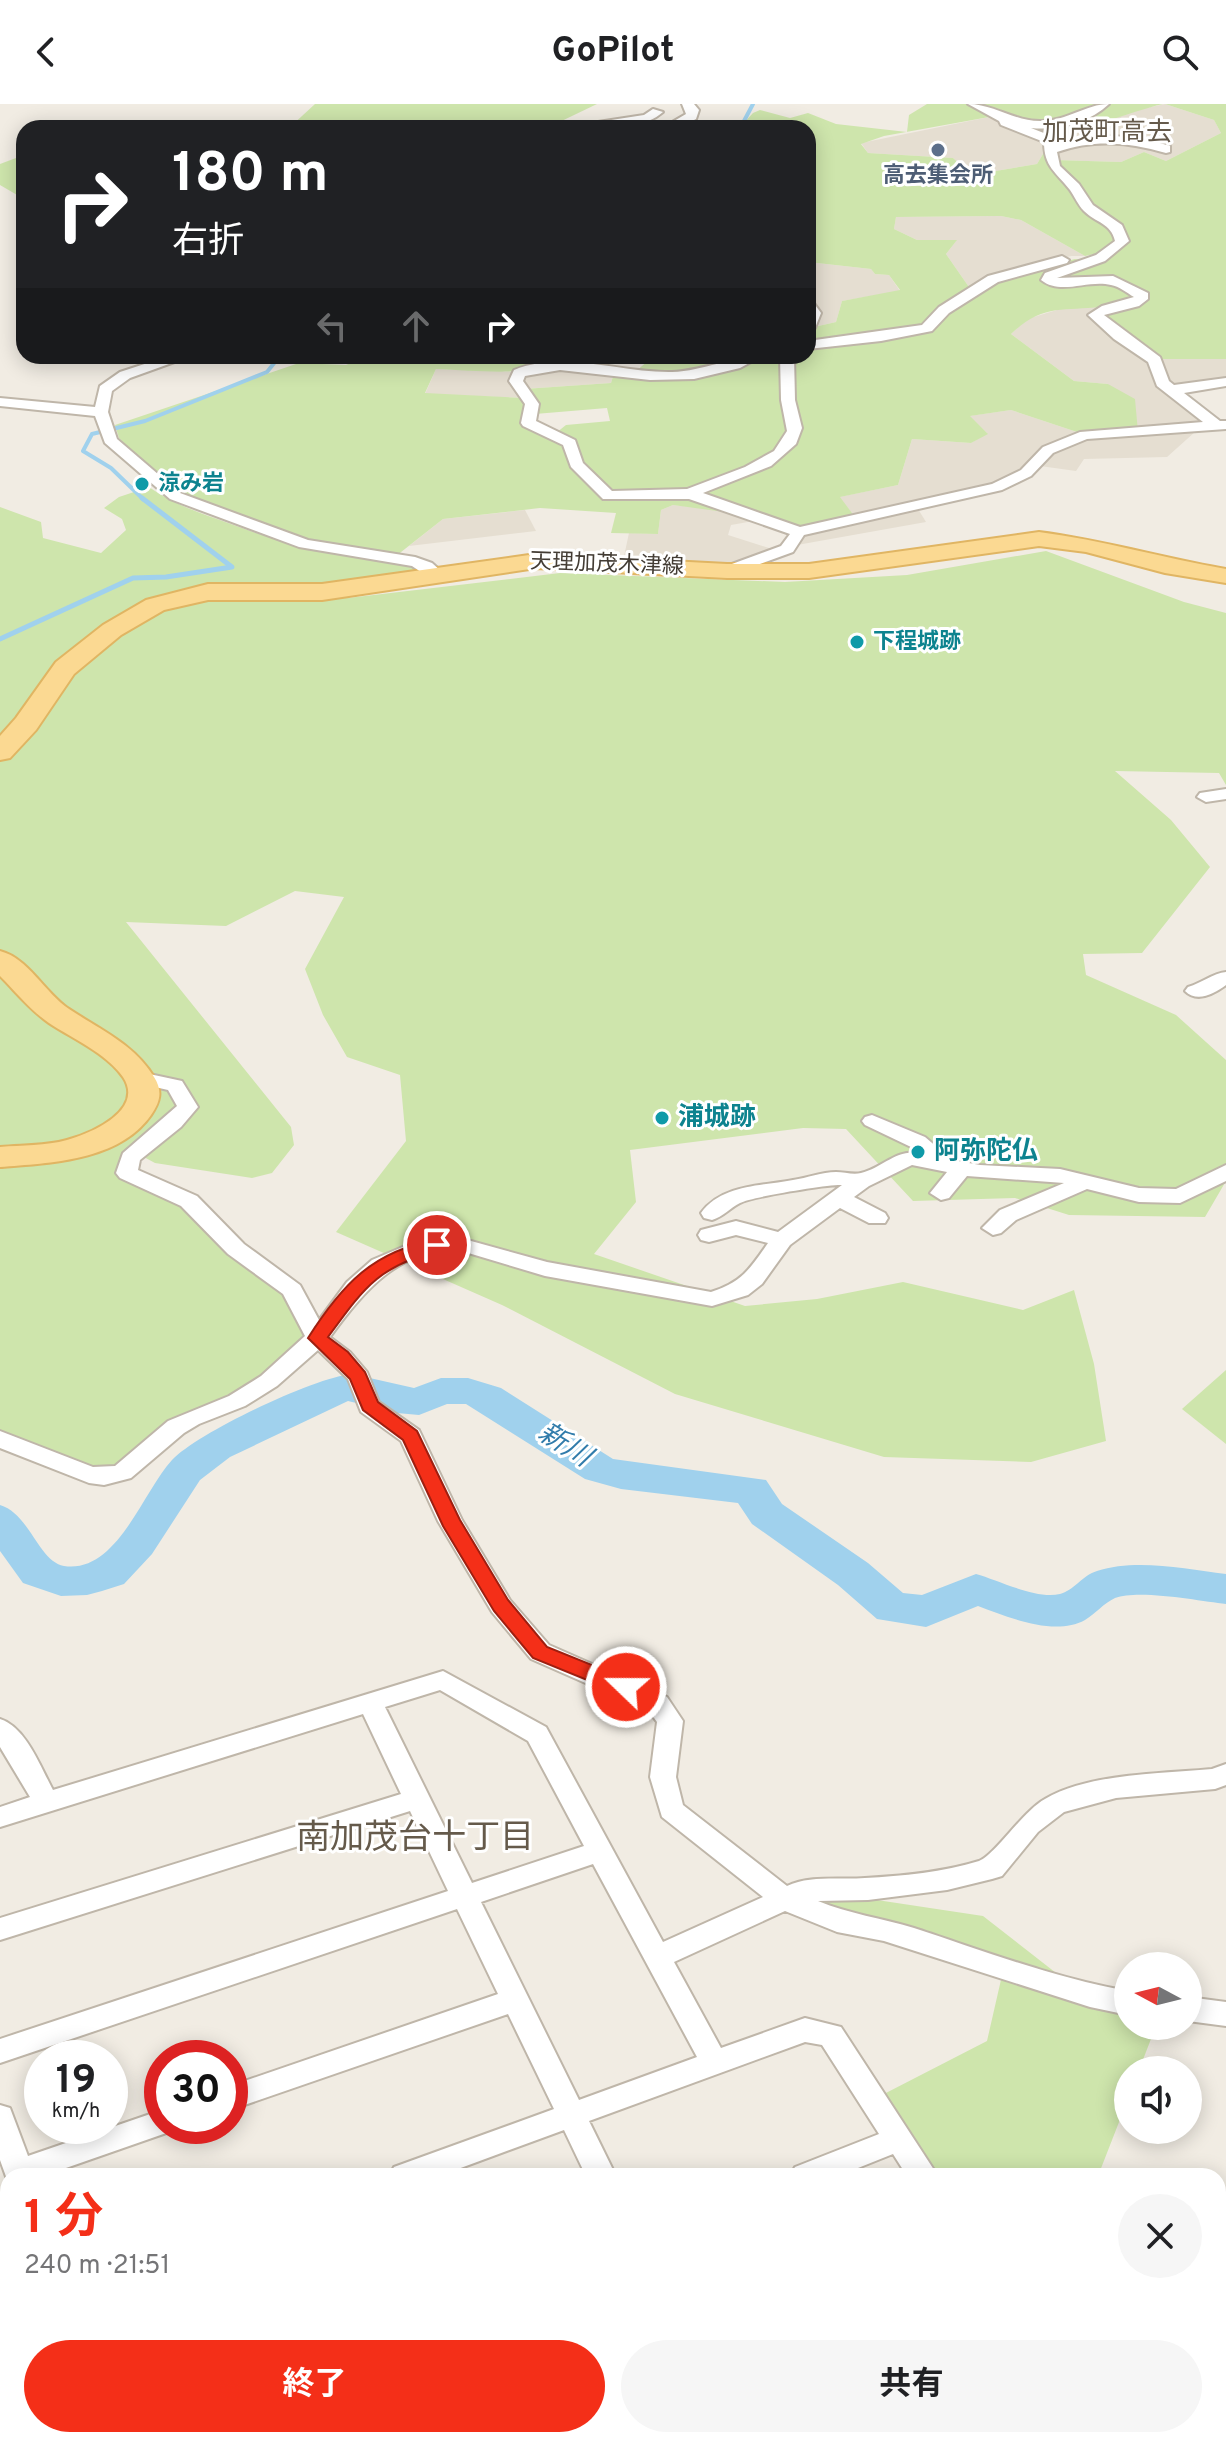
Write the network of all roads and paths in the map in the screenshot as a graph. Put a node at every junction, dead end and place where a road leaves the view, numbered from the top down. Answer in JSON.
{"nodes":[{"id":1,"x":688,"y":104,"type":"edge"},
{"id":2,"x":974,"y":104,"type":"edge"},
{"id":3,"x":1103,"y":104,"type":"edge"},
{"id":4,"x":657,"y":112,"type":"dead end"},
{"id":5,"x":635,"y":120,"type":"edge"},
{"id":6,"x":686,"y":120,"type":"edge"},
{"id":7,"x":1005,"y":122,"type":"junction"},
{"id":8,"x":1166,"y":149,"type":"dead end"},
{"id":9,"x":1050,"y":150,"type":"junction"},
{"id":10,"x":1093,"y":259,"type":"junction"},
{"id":11,"x":816,"y":344,"type":"edge"},
{"id":12,"x":160,"y":364,"type":"edge"},
{"id":13,"x":737,"y":364,"type":"edge"},
{"id":14,"x":787,"y":364,"type":"edge"},
{"id":15,"x":1226,"y":382,"type":"edge"},
{"id":16,"x":1172,"y":390,"type":"junction"},
{"id":17,"x":0,"y":402,"type":"edge"},
{"id":18,"x":104,"y":423,"type":"junction"},
{"id":19,"x":1221,"y":425,"type":"edge"},
{"id":20,"x":690,"y":494,"type":"junction"},
{"id":21,"x":799,"y":532,"type":"junction"},
{"id":22,"x":727,"y":571,"type":"junction"},
{"id":23,"x":436,"y":575,"type":"junction"},
{"id":24,"x":1226,"y":576,"type":"edge"},
{"id":25,"x":0,"y":752,"type":"edge"},
{"id":26,"x":1226,"y":794,"type":"edge"},
{"id":27,"x":1206,"y":797,"type":"dead end"},
{"id":28,"x":0,"y":960,"type":"edge"},
{"id":29,"x":1225,"y":977,"type":"edge"},
{"id":30,"x":1195,"y":991,"type":"dead end"},
{"id":31,"x":140,"y":1078,"type":"junction"},
{"id":32,"x":872,"y":1121,"type":"dead end"},
{"id":33,"x":0,"y":1157,"type":"edge"},
{"id":34,"x":954,"y":1168,"type":"junction"},
{"id":35,"x":1226,"y":1172,"type":"edge"},
{"id":36,"x":862,"y":1181,"type":"junction"},
{"id":37,"x":1083,"y":1183,"type":"junction"},
{"id":38,"x":941,"y":1193,"type":"dead end"},
{"id":39,"x":840,"y":1199,"type":"junction"},
{"id":40,"x":712,"y":1213,"type":"dead end"},
{"id":41,"x":877,"y":1218,"type":"dead end"},
{"id":42,"x":993,"y":1228,"type":"dead end"},
{"id":43,"x":709,"y":1235,"type":"dead end"},
{"id":44,"x":782,"y":1240,"type":"junction"},
{"id":45,"x":317,"y":1338,"type":"junction"},
{"id":46,"x":0,"y":1439,"type":"edge"},
{"id":47,"x":370,"y":1702,"type":"junction"},
{"id":48,"x":0,"y":1729,"type":"edge"},
{"id":49,"x":1226,"y":1774,"type":"edge"},
{"id":50,"x":417,"y":1799,"type":"junction"},
{"id":51,"x":46,"y":1802,"type":"junction"},
{"id":52,"x":0,"y":1817,"type":"edge"},
{"id":53,"x":600,"y":1851,"type":"junction"},
{"id":54,"x":465,"y":1896,"type":"junction"},
{"id":55,"x":783,"y":1898,"type":"junction"},
{"id":56,"x":0,"y":1929,"type":"edge"},
{"id":57,"x":656,"y":1958,"type":"junction"},
{"id":58,"x":515,"y":2000,"type":"junction"},
{"id":59,"x":1114,"y":2000,"type":"edge"},
{"id":60,"x":1202,"y":2011,"type":"edge"},
{"id":61,"x":1226,"y":2014,"type":"edge"},
{"id":62,"x":0,"y":2051,"type":"edge"},
{"id":63,"x":714,"y":2062,"type":"junction"},
{"id":64,"x":248,"y":2092,"type":"edge"},
{"id":65,"x":571,"y":2113,"type":"junction"},
{"id":66,"x":0,"y":2117,"type":"edge"},
{"id":67,"x":144,"y":2129,"type":"edge"},
{"id":68,"x":898,"y":2139,"type":"junction"},
{"id":69,"x":17,"y":2168,"type":"edge"},
{"id":70,"x":36,"y":2168,"type":"edge"},
{"id":71,"x":425,"y":2168,"type":"edge"},
{"id":72,"x":597,"y":2168,"type":"edge"},
{"id":73,"x":825,"y":2168,"type":"edge"},
{"id":74,"x":918,"y":2168,"type":"edge"}],
"edges":[{"from":1,"to":6,"type":"street"},
{"from":2,"to":7,"type":"street"},
{"from":3,"to":7,"type":"street"},
{"from":4,"to":5,"type":"street"},
{"from":7,"to":9,"type":"street"},
{"from":8,"to":9,"type":"street"},
{"from":9,"to":10,"type":"street"},
{"from":10,"to":11,"type":"street"},
{"from":10,"to":16,"type":"street"},
{"from":12,"to":18,"type":"street"},
{"from":13,"to":20,"type":"street"},
{"from":14,"to":20,"type":"street"},
{"from":15,"to":16,"type":"street"},
{"from":16,"to":19,"type":"street"},
{"from":17,"to":18,"type":"street"},
{"from":18,"to":23,"type":"street"},
{"from":19,"to":21,"type":"street"},
{"from":20,"to":21,"type":"street"},
{"from":21,"to":22,"type":"street"},
{"from":22,"to":23,"type":"main road","name":"天理加茂木津線"},
{"from":22,"to":24,"type":"main road","name":"天理加茂木津線"},
{"from":23,"to":25,"type":"main road","name":"天理加茂木津線"},
{"from":26,"to":27,"type":"street"},
{"from":28,"to":31,"type":"main road"},
{"from":29,"to":30,"type":"street"},
{"from":31,"to":33,"type":"main road"},
{"from":31,"to":45,"type":"street"},
{"from":32,"to":34,"type":"street"},
{"from":34,"to":36,"type":"street"},
{"from":34,"to":37,"type":"street"},
{"from":34,"to":38,"type":"street"},
{"from":35,"to":37,"type":"street"},
{"from":36,"to":39,"type":"street"},
{"from":36,"to":40,"type":"street"},
{"from":37,"to":42,"type":"street"},
{"from":39,"to":41,"type":"street"},
{"from":39,"to":44,"type":"street"},
{"from":43,"to":44,"type":"street"},
{"from":44,"to":45,"type":"street"},
{"from":45,"to":46,"type":"street"},
{"from":45,"to":55,"type":"street"},
{"from":47,"to":50,"type":"street"},
{"from":47,"to":51,"type":"street"},
{"from":47,"to":53,"type":"street"},
{"from":48,"to":51,"type":"street"},
{"from":49,"to":55,"type":"street"},
{"from":50,"to":54,"type":"street"},
{"from":50,"to":56,"type":"street"},
{"from":51,"to":52,"type":"street"},
{"from":53,"to":54,"type":"street"},
{"from":53,"to":57,"type":"street"},
{"from":54,"to":58,"type":"street"},
{"from":54,"to":62,"type":"street"},
{"from":55,"to":57,"type":"street"},
{"from":55,"to":59,"type":"street"},
{"from":57,"to":63,"type":"street"},
{"from":58,"to":64,"type":"street"},
{"from":58,"to":65,"type":"street"},
{"from":60,"to":61,"type":"street"},
{"from":63,"to":65,"type":"street"},
{"from":63,"to":68,"type":"street"},
{"from":65,"to":71,"type":"street"},
{"from":65,"to":72,"type":"street"},
{"from":66,"to":69,"type":"street"},
{"from":67,"to":70,"type":"street"},
{"from":68,"to":73,"type":"street"},
{"from":68,"to":74,"type":"street"}]}
